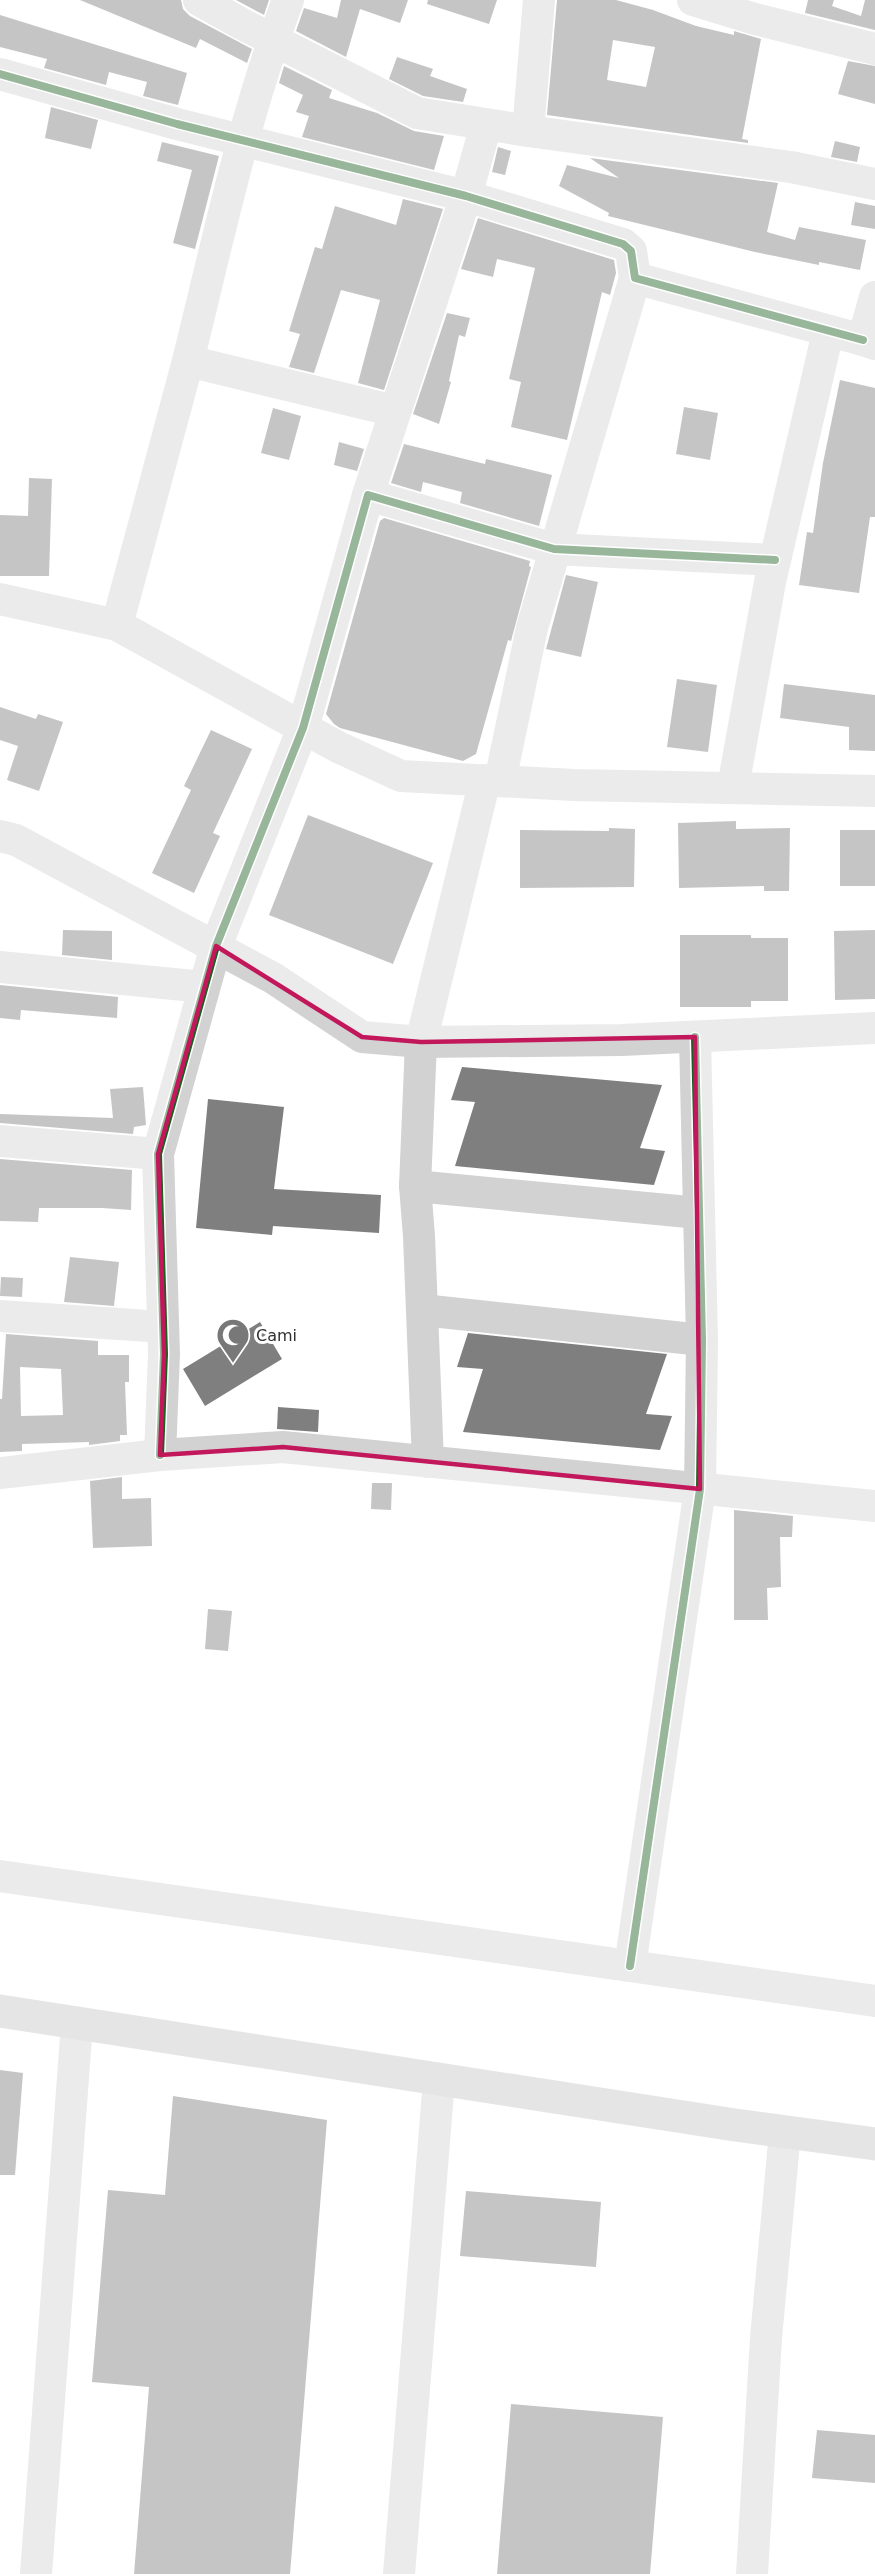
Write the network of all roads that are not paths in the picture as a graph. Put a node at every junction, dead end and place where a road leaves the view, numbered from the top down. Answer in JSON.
{"nodes":[{"id":1,"x":199,"y":0,"type":"edge"},
{"id":2,"x":288,"y":0,"type":"edge"},
{"id":3,"x":539,"y":0,"type":"edge"},
{"id":4,"x":693,"y":0,"type":"edge"},
{"id":5,"x":273,"y":40,"type":"junction"},
{"id":6,"x":875,"y":49,"type":"edge"},
{"id":7,"x":0,"y":74,"type":"edge"},
{"id":8,"x":486,"y":124,"type":"junction"},
{"id":9,"x":528,"y":131,"type":"junction"},
{"id":10,"x":243,"y":140,"type":"junction"},
{"id":11,"x":875,"y":184,"type":"edge"},
{"id":12,"x":466,"y":196,"type":"junction"},
{"id":13,"x":635,"y":279,"type":"junction"},
{"id":14,"x":875,"y":297,"type":"edge"},
{"id":15,"x":828,"y":332,"type":"junction"},
{"id":16,"x":869,"y":342,"type":"edge"},
{"id":17,"x":188,"y":361,"type":"junction"},
{"id":18,"x":395,"y":411,"type":"junction"},
{"id":19,"x":368,"y":495,"type":"junction"},
{"id":20,"x":554,"y":549,"type":"junction"},
{"id":21,"x":775,"y":560,"type":"junction"},
{"id":22,"x":0,"y":599,"type":"edge"},
{"id":23,"x":117,"y":625,"type":"junction"},
{"id":24,"x":303,"y":728,"type":"junction"},
{"id":25,"x":492,"y":781,"type":"junction"},
{"id":26,"x":733,"y":788,"type":"junction"},
{"id":27,"x":875,"y":791,"type":"edge"},
{"id":28,"x":0,"y":836,"type":"edge"},
{"id":29,"x":216,"y":946,"type":"junction"},
{"id":30,"x":0,"y":967,"type":"edge"},
{"id":31,"x":204,"y":987,"type":"junction"},
{"id":32,"x":875,"y":1028,"type":"edge"},
{"id":33,"x":696,"y":1037,"type":"junction"},
{"id":34,"x":421,"y":1042,"type":"junction"},
{"id":35,"x":0,"y":1141,"type":"edge"},
{"id":36,"x":158,"y":1154,"type":"junction"},
{"id":37,"x":415,"y":1186,"type":"junction"},
{"id":38,"x":699,"y":1213,"type":"junction"},
{"id":39,"x":422,"y":1310,"type":"junction"},
{"id":40,"x":0,"y":1316,"type":"edge"},
{"id":41,"x":163,"y":1327,"type":"junction"},
{"id":42,"x":702,"y":1340,"type":"junction"},
{"id":43,"x":160,"y":1455,"type":"junction"},
{"id":44,"x":428,"y":1462,"type":"junction"},
{"id":45,"x":0,"y":1473,"type":"edge"},
{"id":46,"x":700,"y":1489,"type":"junction"},
{"id":47,"x":875,"y":1506,"type":"edge"},
{"id":48,"x":0,"y":1876,"type":"edge"},
{"id":49,"x":630,"y":1965,"type":"junction"},
{"id":50,"x":875,"y":2001,"type":"edge"},
{"id":51,"x":0,"y":2011,"type":"edge"},
{"id":52,"x":77,"y":2024,"type":"junction"},
{"id":53,"x":438,"y":2080,"type":"junction"},
{"id":54,"x":786,"y":2132,"type":"junction"},
{"id":55,"x":875,"y":2144,"type":"edge"},
{"id":56,"x":36,"y":2574,"type":"edge"},
{"id":57,"x":399,"y":2574,"type":"edge"},
{"id":58,"x":752,"y":2574,"type":"edge"}],
"edges":[{"from":1,"to":5,"type":"street"},
{"from":2,"to":5,"type":"street"},
{"from":3,"to":9,"type":"street"},
{"from":4,"to":6,"type":"street"},
{"from":5,"to":8,"type":"street"},
{"from":5,"to":10,"type":"street"},
{"from":7,"to":10,"type":"street"},
{"from":8,"to":9,"type":"street"},
{"from":8,"to":12,"type":"street"},
{"from":9,"to":11,"type":"street"},
{"from":10,"to":12,"type":"street"},
{"from":10,"to":17,"type":"street"},
{"from":12,"to":13,"type":"street"},
{"from":12,"to":18,"type":"street"},
{"from":13,"to":15,"type":"street"},
{"from":13,"to":20,"type":"street"},
{"from":14,"to":16,"type":"street"},
{"from":15,"to":16,"type":"street"},
{"from":15,"to":21,"type":"street"},
{"from":17,"to":18,"type":"street"},
{"from":17,"to":23,"type":"street"},
{"from":18,"to":19,"type":"street"},
{"from":19,"to":20,"type":"street"},
{"from":19,"to":24,"type":"street"},
{"from":20,"to":21,"type":"street"},
{"from":20,"to":25,"type":"street"},
{"from":21,"to":26,"type":"street"},
{"from":22,"to":23,"type":"street"},
{"from":23,"to":24,"type":"street"},
{"from":24,"to":25,"type":"street"},
{"from":24,"to":29,"type":"street"},
{"from":25,"to":26,"type":"street"},
{"from":25,"to":34,"type":"street"},
{"from":26,"to":27,"type":"street"},
{"from":28,"to":29,"type":"street"},
{"from":29,"to":31,"type":"street"},
{"from":29,"to":34,"type":"street"},
{"from":30,"to":31,"type":"street"},
{"from":31,"to":36,"type":"street"},
{"from":32,"to":33,"type":"street"},
{"from":33,"to":34,"type":"street"},
{"from":33,"to":38,"type":"street"},
{"from":34,"to":37,"type":"street"},
{"from":35,"to":36,"type":"street"},
{"from":36,"to":41,"type":"street"},
{"from":37,"to":38,"type":"street"},
{"from":37,"to":39,"type":"street"},
{"from":38,"to":42,"type":"street"},
{"from":39,"to":42,"type":"street"},
{"from":39,"to":44,"type":"street"},
{"from":40,"to":41,"type":"street"},
{"from":41,"to":43,"type":"street"},
{"from":42,"to":46,"type":"street"},
{"from":43,"to":44,"type":"street"},
{"from":43,"to":45,"type":"street"},
{"from":44,"to":46,"type":"street"},
{"from":46,"to":47,"type":"street"},
{"from":46,"to":49,"type":"street"},
{"from":48,"to":49,"type":"street"},
{"from":49,"to":50,"type":"street"},
{"from":51,"to":52,"type":"main road"},
{"from":52,"to":53,"type":"main road"},
{"from":52,"to":56,"type":"street"},
{"from":53,"to":54,"type":"main road"},
{"from":53,"to":57,"type":"street"},
{"from":54,"to":55,"type":"main road"},
{"from":54,"to":58,"type":"street"}]}
